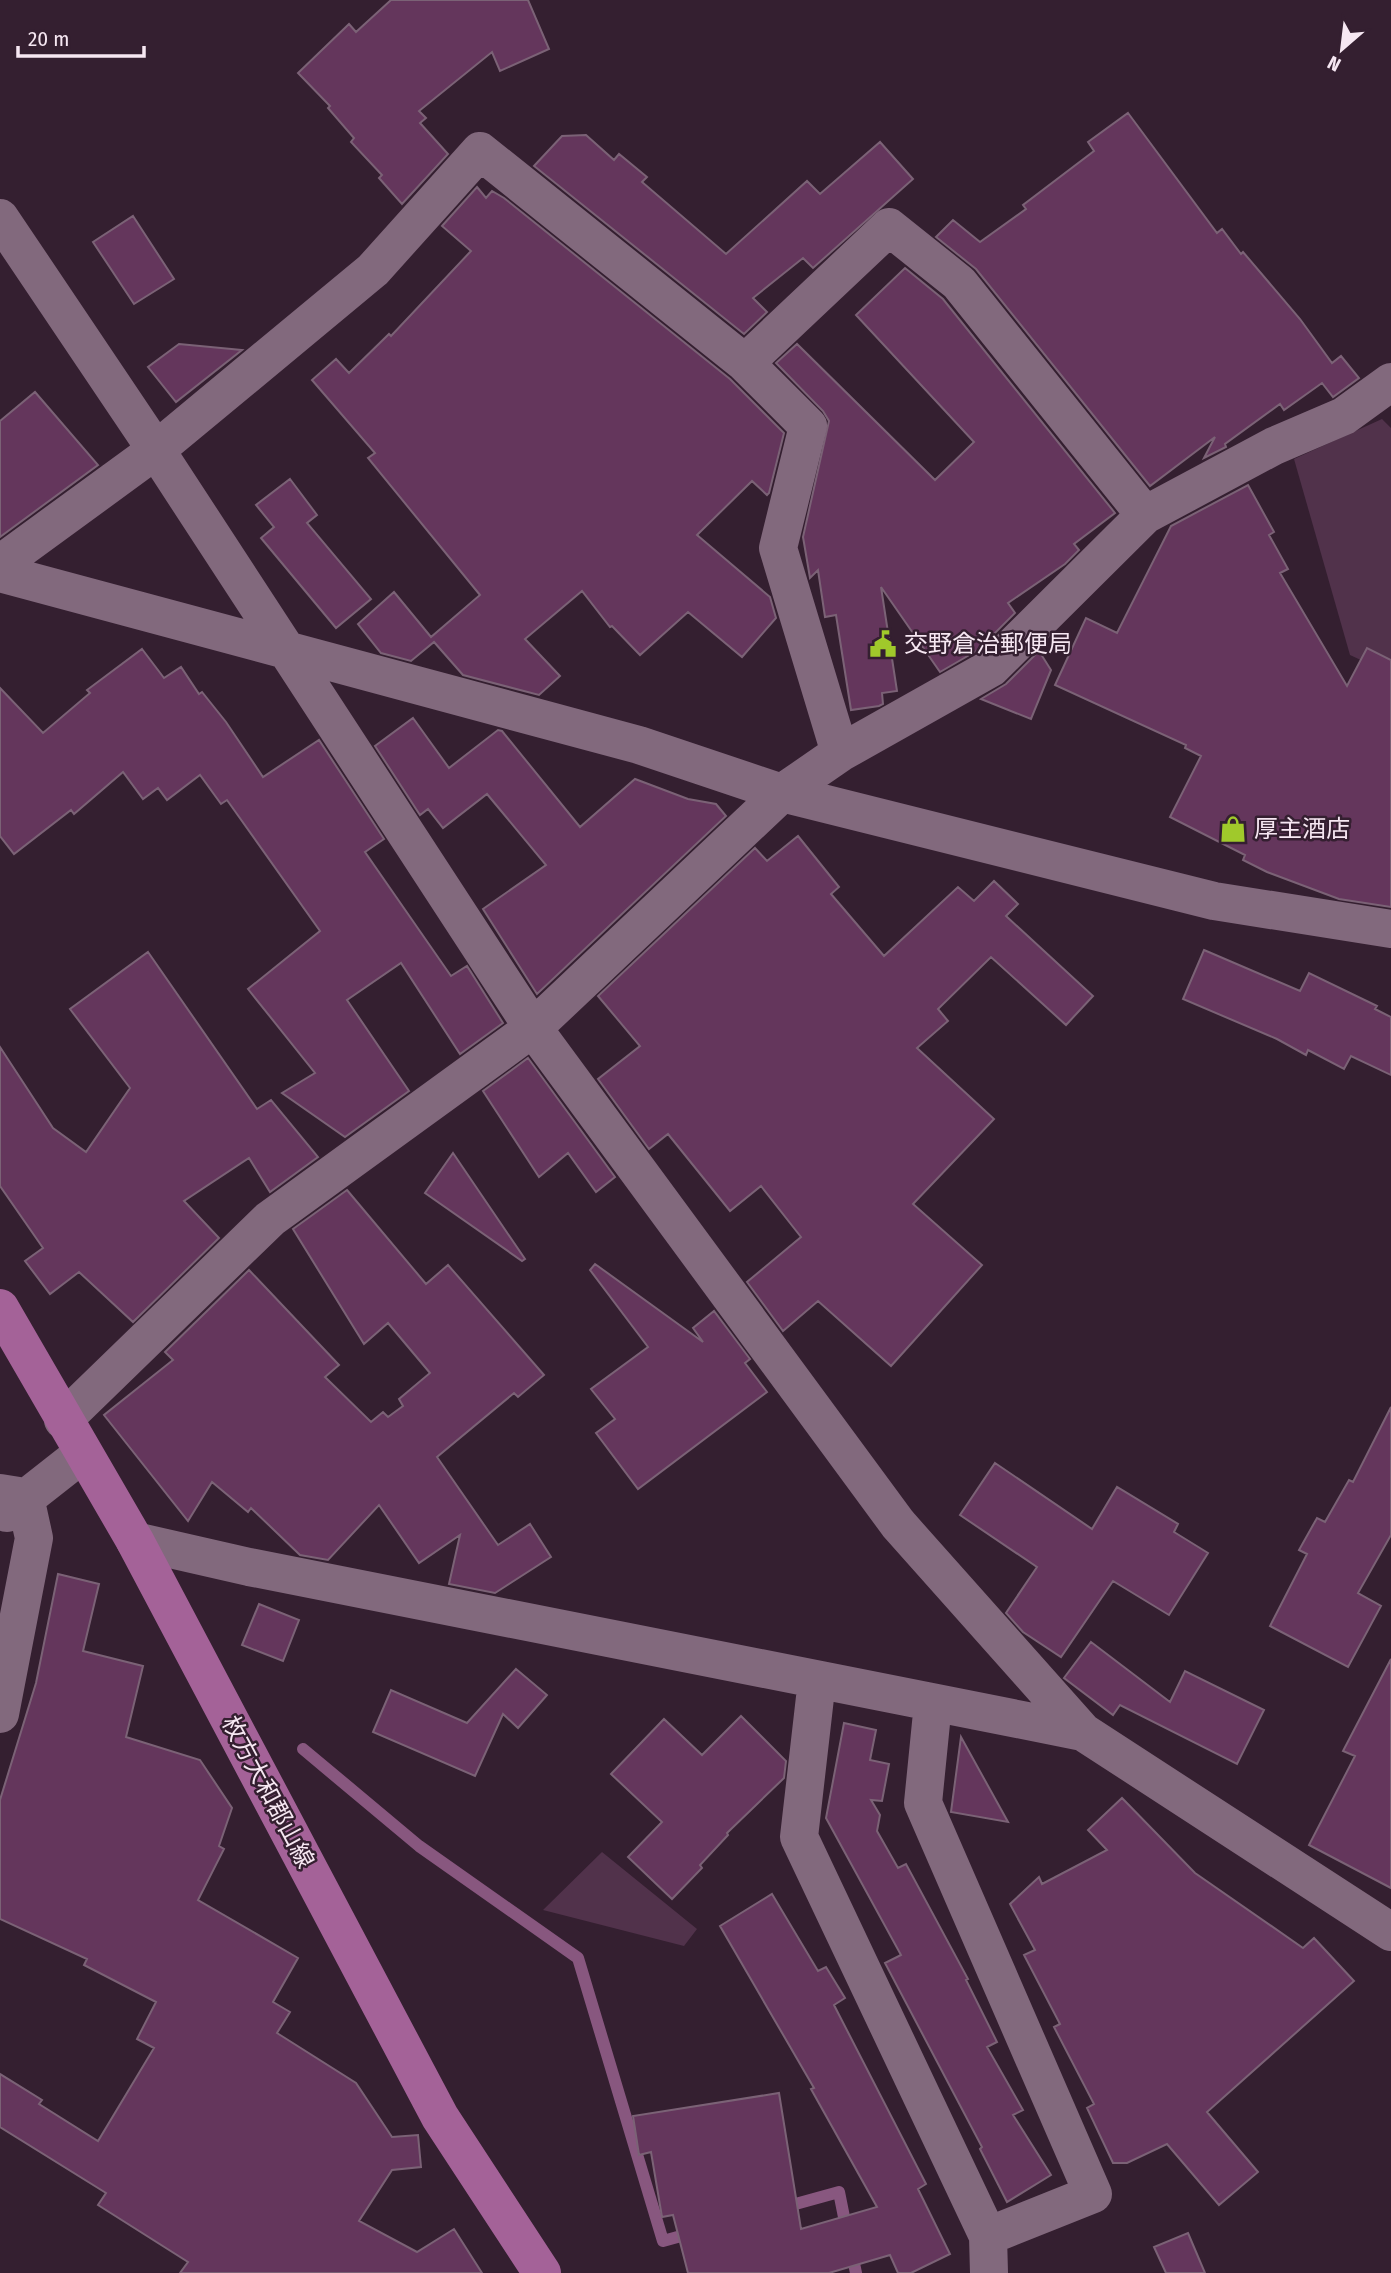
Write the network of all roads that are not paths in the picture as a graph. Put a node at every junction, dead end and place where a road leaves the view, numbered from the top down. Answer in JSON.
{"nodes":[{"id":1,"x":0,"y":218,"type":"edge"},
{"id":2,"x":745,"y":363,"type":"junction"},
{"id":3,"x":1391,"y":382,"type":"edge"},
{"id":4,"x":156,"y":450,"type":"junction"},
{"id":5,"x":1145,"y":514,"type":"junction"},
{"id":6,"x":0,"y":564,"type":"edge"},
{"id":7,"x":0,"y":573,"type":"edge"},
{"id":8,"x":287,"y":651,"type":"junction"},
{"id":9,"x":840,"y":753,"type":"junction"},
{"id":10,"x":782,"y":793,"type":"junction"},
{"id":11,"x":1391,"y":929,"type":"edge"},
{"id":12,"x":533,"y":1028,"type":"junction"},
{"id":13,"x":0,"y":1308,"type":"edge"},
{"id":14,"x":63,"y":1420,"type":"junction"},
{"id":15,"x":82,"y":1454,"type":"junction"},
{"id":16,"x":8,"y":1503,"type":"edge"},
{"id":17,"x":135,"y":1541,"type":"junction"},
{"id":18,"x":817,"y":1680,"type":"junction"},
{"id":19,"x":933,"y":1703,"type":"junction"},
{"id":20,"x":0,"y":1714,"type":"edge"},
{"id":21,"x":1083,"y":1732,"type":"junction"},
{"id":22,"x":1391,"y":1932,"type":"edge"},
{"id":23,"x":989,"y":2255,"type":"edge"},
{"id":24,"x":542,"y":2273,"type":"edge"}],
"edges":[{"from":1,"to":4,"type":"street"},
{"from":2,"to":4,"type":"street"},
{"from":2,"to":5,"type":"street"},
{"from":2,"to":9,"type":"street"},
{"from":3,"to":5,"type":"street"},
{"from":4,"to":6,"type":"street"},
{"from":4,"to":8,"type":"street"},
{"from":5,"to":9,"type":"street"},
{"from":7,"to":8,"type":"street"},
{"from":8,"to":10,"type":"street"},
{"from":8,"to":12,"type":"street"},
{"from":9,"to":10,"type":"street"},
{"from":10,"to":11,"type":"street"},
{"from":10,"to":12,"type":"street"},
{"from":12,"to":14,"type":"street"},
{"from":12,"to":21,"type":"street"},
{"from":13,"to":14,"type":"main road","name":"枚方大和郡山線"},
{"from":14,"to":15,"type":"main road","name":"枚方大和郡山線"},
{"from":15,"to":16,"type":"street"},
{"from":15,"to":17,"type":"main road","name":"枚方大和郡山線"},
{"from":16,"to":20,"type":"street"},
{"from":17,"to":18,"type":"street"},
{"from":17,"to":24,"type":"main road","name":"枚方大和郡山線"},
{"from":18,"to":19,"type":"street"},
{"from":18,"to":23,"type":"street"},
{"from":19,"to":21,"type":"street"},
{"from":19,"to":23,"type":"street"},
{"from":21,"to":22,"type":"street"}]}
